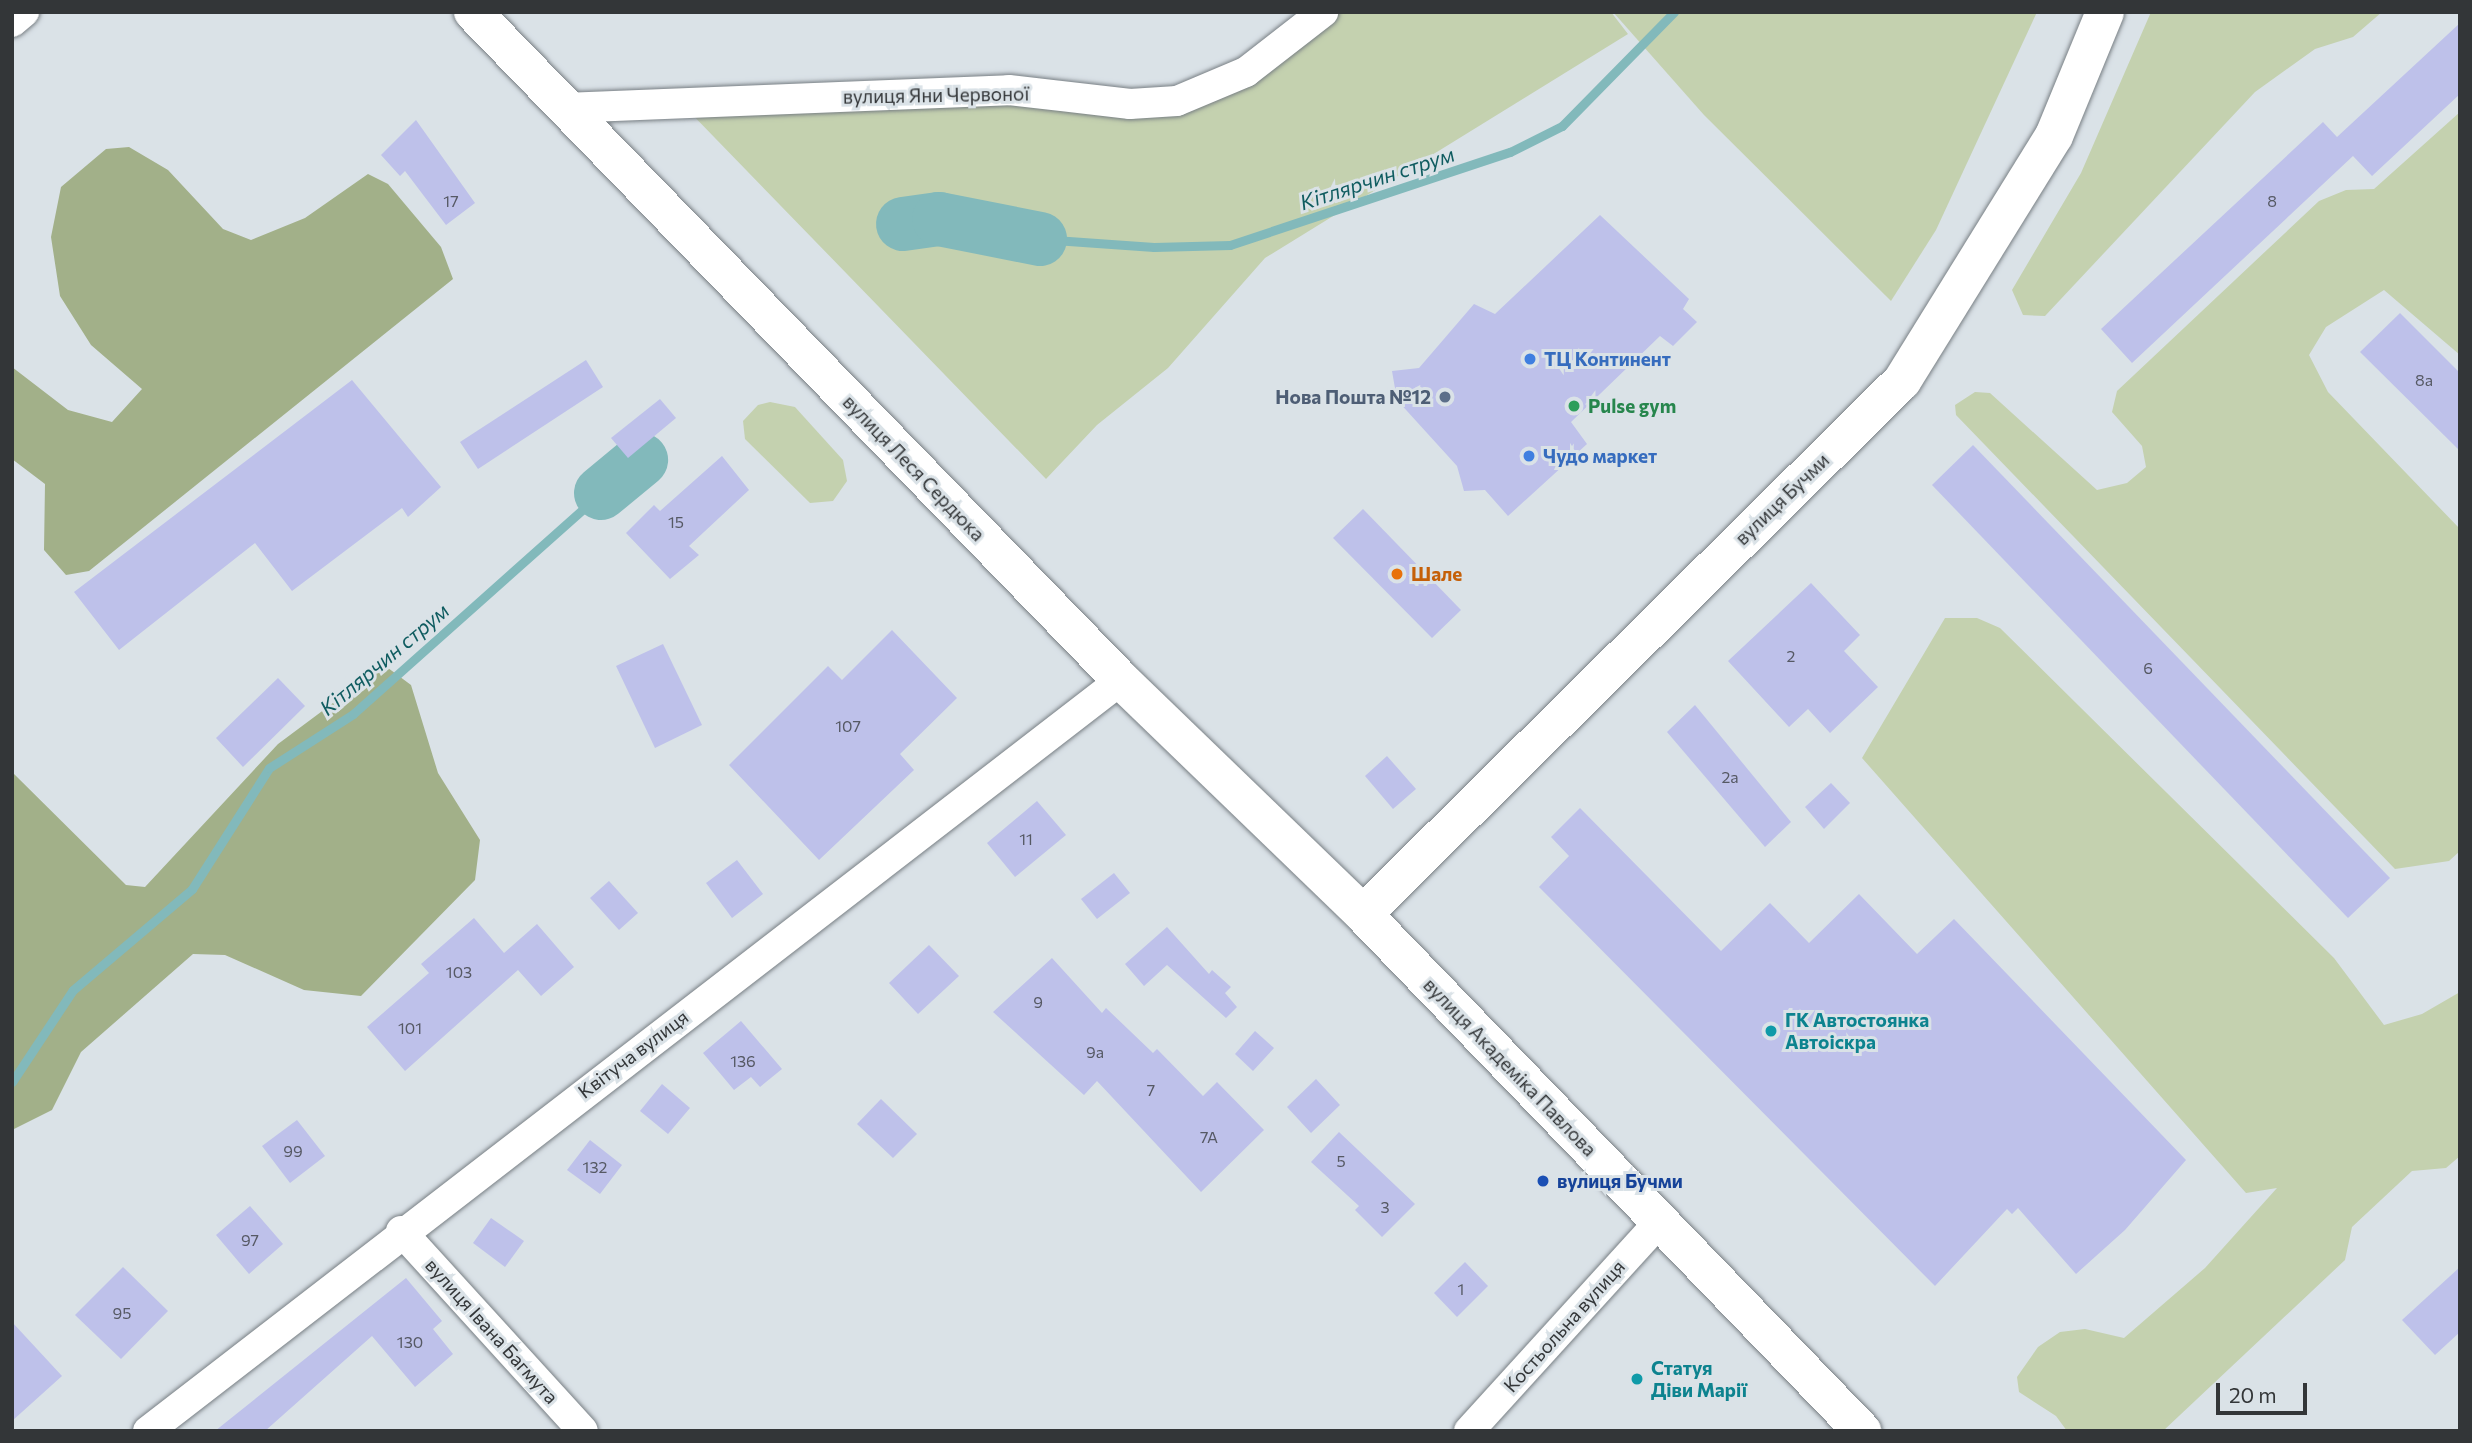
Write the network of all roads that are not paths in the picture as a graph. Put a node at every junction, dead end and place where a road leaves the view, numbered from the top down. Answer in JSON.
{"nodes":[{"id":1,"x":24,"y":12,"type":"edge"},
{"id":2,"x":473,"y":12,"type":"edge"},
{"id":3,"x":1323,"y":12,"type":"edge"},
{"id":4,"x":2105,"y":12,"type":"edge"},
{"id":5,"x":12,"y":22,"type":"edge"},
{"id":6,"x":564,"y":108,"type":"junction"},
{"id":7,"x":1121,"y":680,"type":"junction"},
{"id":8,"x":1363,"y":914,"type":"junction"},
{"id":9,"x":1660,"y":1221,"type":"junction"},
{"id":10,"x":401,"y":1231,"type":"junction"},
{"id":11,"x":148,"y":1431,"type":"edge"},
{"id":12,"x":583,"y":1431,"type":"edge"},
{"id":13,"x":1469,"y":1431,"type":"edge"},
{"id":14,"x":1862,"y":1431,"type":"edge"}],
"edges":[{"from":1,"to":5,"type":"street"},
{"from":2,"to":6,"type":"main road","name":"вулиця Леся Сердюка"},
{"from":3,"to":6,"type":"street","name":"вулиця Яни Червоної"},
{"from":4,"to":8,"type":"main road","name":"вулиця Бучми"},
{"from":6,"to":7,"type":"main road","name":"вулиця Леся Сердюка"},
{"from":7,"to":8,"type":"main road","name":"вулиця Леся Сердюка"},
{"from":7,"to":10,"type":"street","name":"Квітуча вулиця"},
{"from":8,"to":9,"type":"main road","name":"вулиця Академіка Павлова"},
{"from":9,"to":13,"type":"street","name":"Костьольна вулиця"},
{"from":9,"to":14,"type":"main road","name":"вулиця Академіка Павлова"},
{"from":10,"to":11,"type":"street","name":"Квітуча вулиця"},
{"from":10,"to":12,"type":"street","name":"вулиця Івана Багмута"}]}
